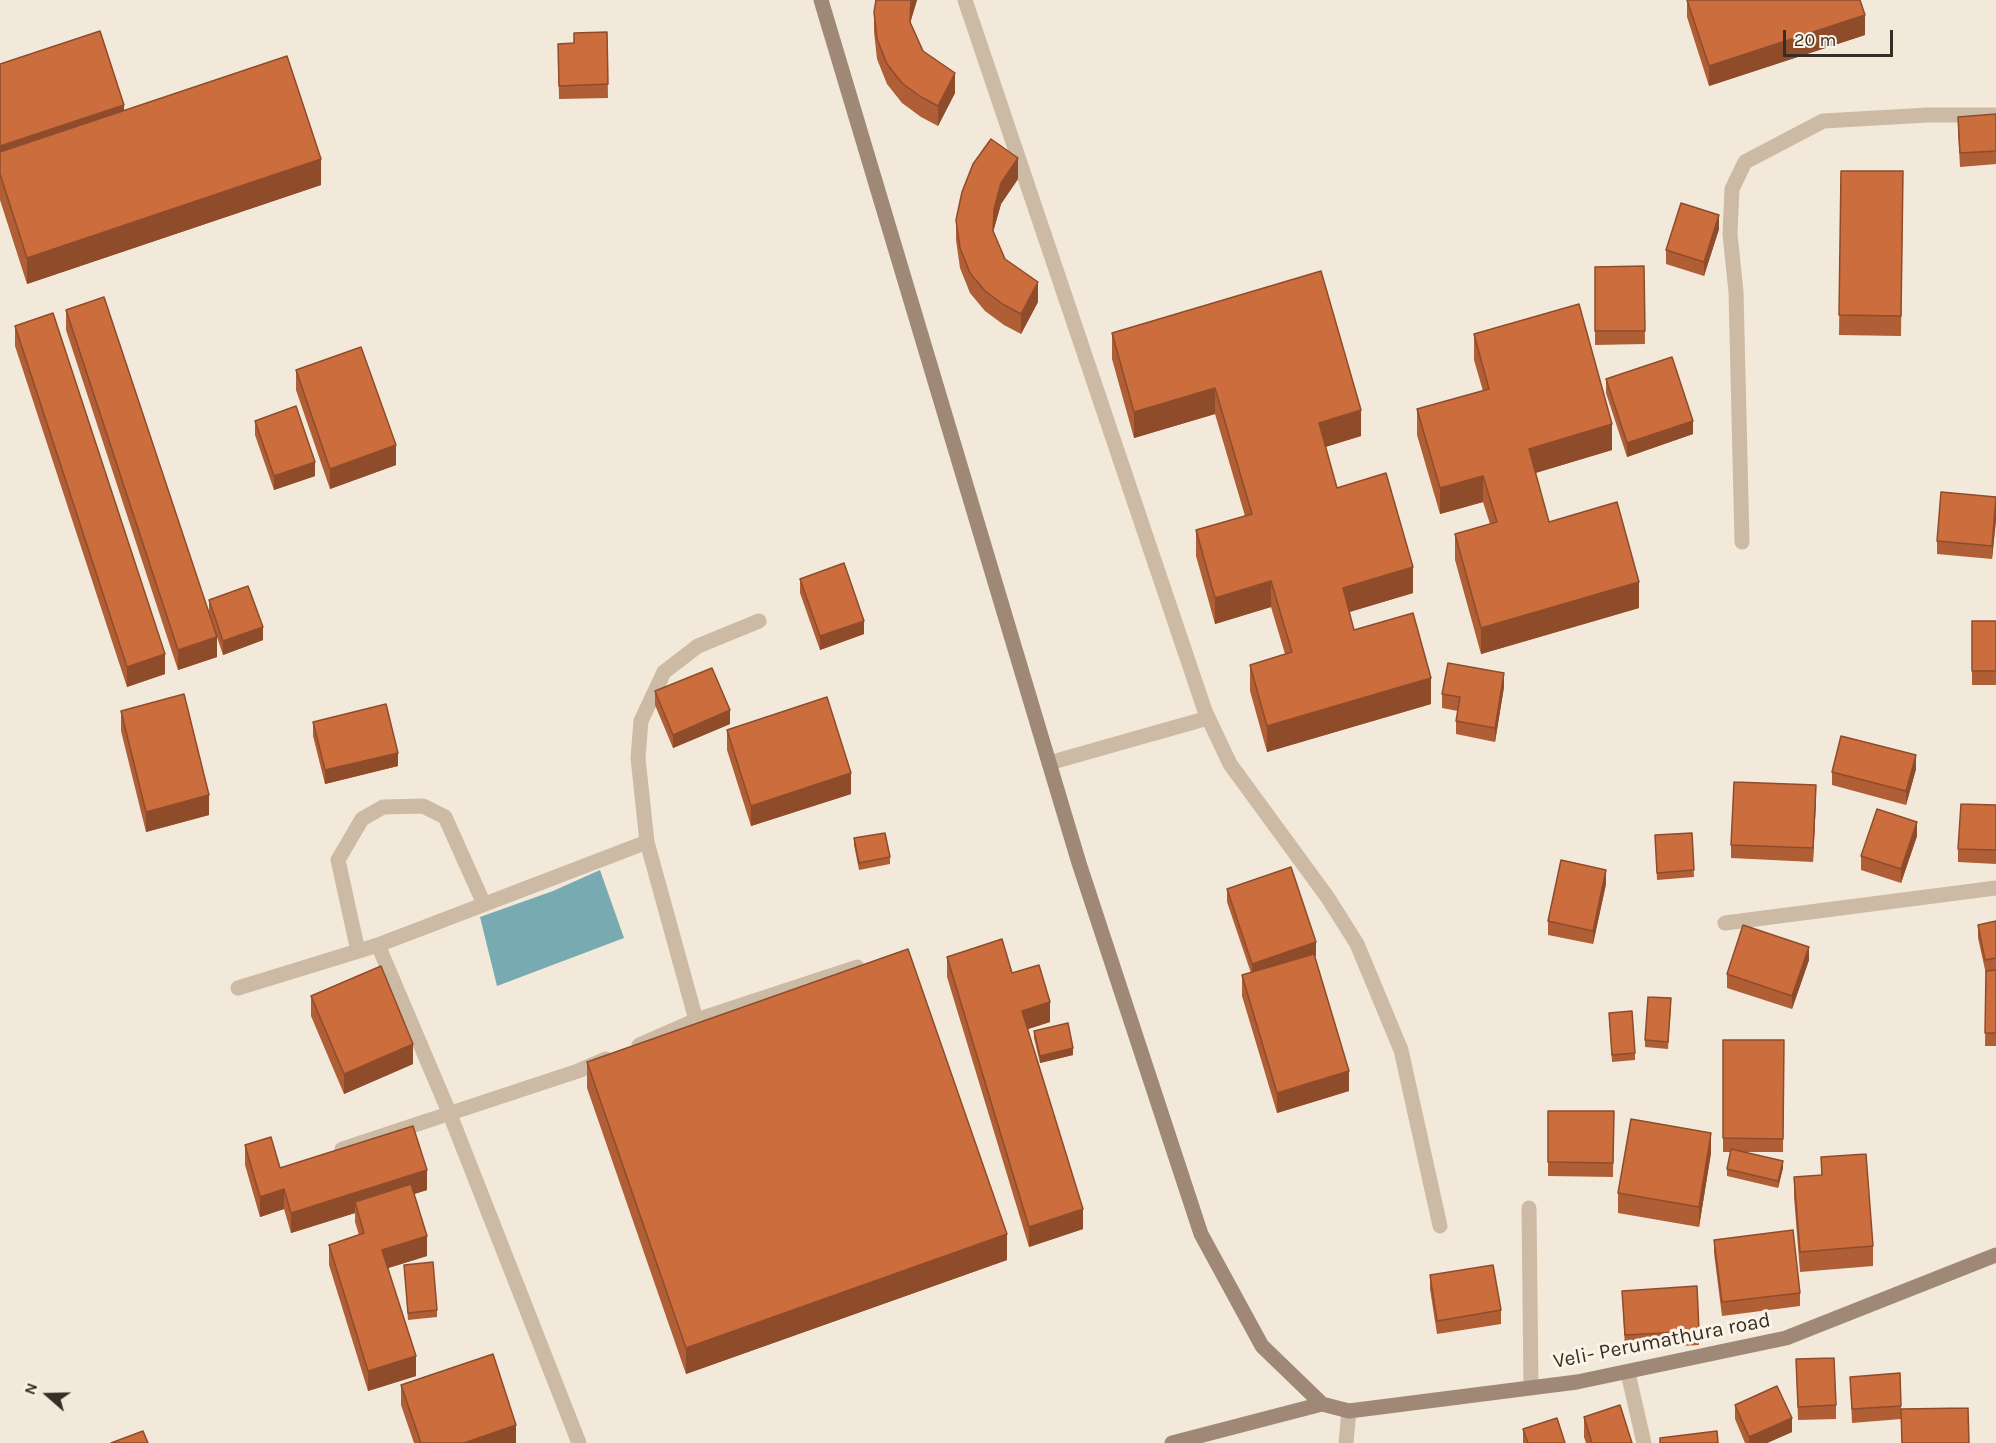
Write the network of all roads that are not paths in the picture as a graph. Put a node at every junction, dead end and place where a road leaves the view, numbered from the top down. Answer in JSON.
{"nodes":[{"id":1,"x":821,"y":0,"type":"edge"},
{"id":2,"x":965,"y":0,"type":"edge"},
{"id":3,"x":1996,"y":115,"type":"edge"},
{"id":4,"x":1742,"y":542,"type":"dead end"},
{"id":5,"x":759,"y":621,"type":"dead end"},
{"id":6,"x":1208,"y":718,"type":"junction"},
{"id":7,"x":1050,"y":763,"type":"junction"},
{"id":8,"x":647,"y":842,"type":"junction"},
{"id":9,"x":1996,"y":888,"type":"edge"},
{"id":10,"x":484,"y":904,"type":"junction"},
{"id":11,"x":1725,"y":923,"type":"dead end"},
{"id":12,"x":378,"y":945,"type":"junction"},
{"id":13,"x":358,"y":951,"type":"junction"},
{"id":14,"x":869,"y":963,"type":"edge"},
{"id":15,"x":238,"y":988,"type":"dead end"},
{"id":16,"x":696,"y":1020,"type":"junction"},
{"id":17,"x":449,"y":1112,"type":"junction"},
{"id":18,"x":325,"y":1155,"type":"edge"},
{"id":19,"x":1529,"y":1208,"type":"dead end"},
{"id":20,"x":1440,"y":1226,"type":"dead end"},
{"id":21,"x":1996,"y":1255,"type":"edge"},
{"id":22,"x":1996,"y":1264,"type":"edge"},
{"id":23,"x":1629,"y":1373,"type":"junction"},
{"id":24,"x":1531,"y":1387,"type":"junction"},
{"id":25,"x":1322,"y":1404,"type":"junction"},
{"id":26,"x":1349,"y":1411,"type":"junction"},
{"id":27,"x":579,"y":1443,"type":"edge"},
{"id":28,"x":1172,"y":1443,"type":"edge"},
{"id":29,"x":1346,"y":1443,"type":"edge"},
{"id":30,"x":1644,"y":1443,"type":"edge"}],
"edges":[{"from":1,"to":7,"type":"main road"},
{"from":2,"to":6,"type":"street"},
{"from":3,"to":4,"type":"street"},
{"from":5,"to":8,"type":"street"},
{"from":6,"to":7,"type":"street"},
{"from":6,"to":20,"type":"street"},
{"from":7,"to":25,"type":"main road"},
{"from":8,"to":10,"type":"street"},
{"from":8,"to":16,"type":"street"},
{"from":9,"to":11,"type":"street"},
{"from":10,"to":12,"type":"street"},
{"from":10,"to":13,"type":"street"},
{"from":12,"to":13,"type":"street"},
{"from":12,"to":17,"type":"street"},
{"from":13,"to":15,"type":"street"},
{"from":14,"to":16,"type":"street"},
{"from":16,"to":17,"type":"street"},
{"from":17,"to":18,"type":"street"},
{"from":17,"to":27,"type":"street"},
{"from":19,"to":24,"type":"street"},
{"from":21,"to":22,"type":"street"},
{"from":21,"to":23,"type":"main road","name":"Veli- Perumathura road"},
{"from":23,"to":24,"type":"main road","name":"Veli- Perumathura road"},
{"from":23,"to":30,"type":"street"},
{"from":24,"to":26,"type":"main road","name":"Veli- Perumathura road"},
{"from":25,"to":26,"type":"main road","name":"Veli- Perumathura road"},
{"from":25,"to":28,"type":"main road"},
{"from":26,"to":29,"type":"street"}]}
